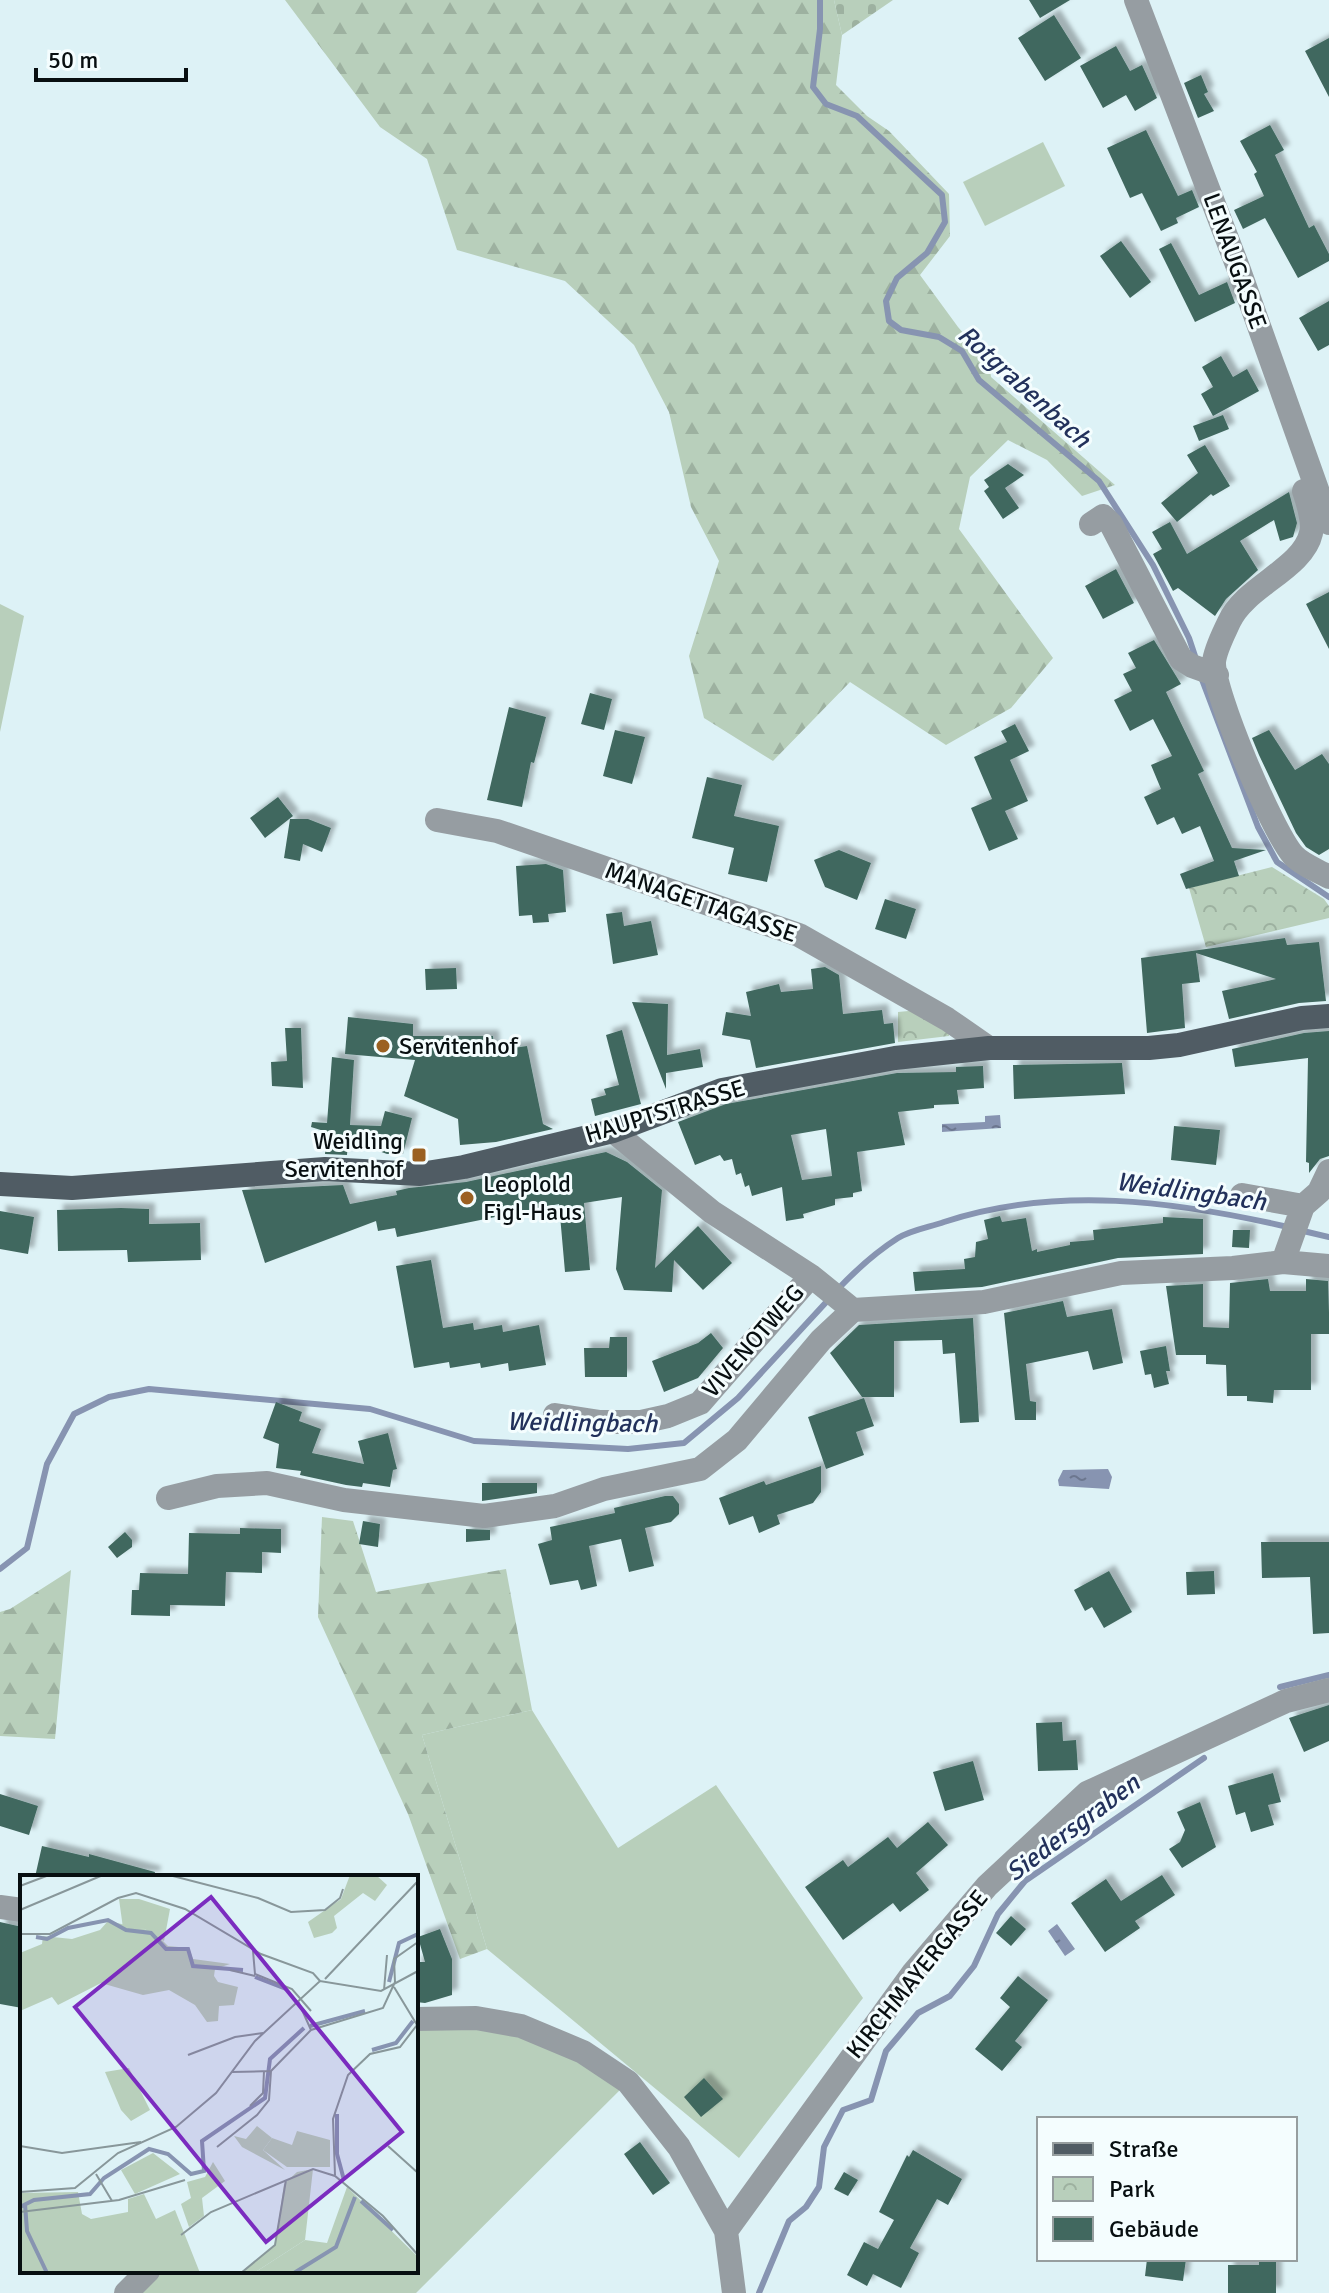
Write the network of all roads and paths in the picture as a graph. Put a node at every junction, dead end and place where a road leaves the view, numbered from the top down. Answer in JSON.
{"nodes":[{"id":1,"x":1136,"y":0,"type":"edge"},
{"id":2,"x":1302,"y":448,"type":"junction"},
{"id":3,"x":1329,"y":523,"type":"edge"},
{"id":4,"x":1091,"y":524,"type":"dead end"},
{"id":5,"x":1217,"y":675,"type":"junction"},
{"id":6,"x":437,"y":820,"type":"dead end"},
{"id":7,"x":1329,"y":877,"type":"edge"},
{"id":8,"x":1329,"y":1016,"type":"edge"},
{"id":9,"x":989,"y":1048,"type":"junction"},
{"id":10,"x":613,"y":1131,"type":"junction"},
{"id":11,"x":1329,"y":1171,"type":"edge"},
{"id":12,"x":0,"y":1184,"type":"edge"},
{"id":13,"x":1242,"y":1195,"type":"dead end"},
{"id":14,"x":1301,"y":1212,"type":"junction"},
{"id":15,"x":1286,"y":1252,"type":"junction"},
{"id":16,"x":1329,"y":1266,"type":"edge"},
{"id":17,"x":816,"y":1280,"type":"junction"},
{"id":18,"x":847,"y":1305,"type":"junction"},
{"id":19,"x":555,"y":1415,"type":"dead end"},
{"id":20,"x":168,"y":1498,"type":"dead end"},
{"id":21,"x":1329,"y":1690,"type":"edge"},
{"id":22,"x":0,"y":1907,"type":"edge"},
{"id":23,"x":20,"y":1910,"type":"edge"},
{"id":24,"x":418,"y":2021,"type":"edge"},
{"id":25,"x":726,"y":2231,"type":"junction"},
{"id":26,"x":146,"y":2273,"type":"edge"},
{"id":27,"x":126,"y":2293,"type":"edge"},
{"id":28,"x":734,"y":2293,"type":"edge"}],
"edges":[{"from":1,"to":2,"type":"street","name":"LENAUGASSE"},
{"from":2,"to":3,"type":"street","name":"LENAUGASSE"},
{"from":2,"to":5,"type":"street"},
{"from":4,"to":5,"type":"street"},
{"from":5,"to":7,"type":"street"},
{"from":6,"to":9,"type":"street","name":"MANAGETTAGASSE"},
{"from":8,"to":9,"type":"main road","name":"HAUPTSTRASSE"},
{"from":9,"to":10,"type":"main road","name":"HAUPTSTRASSE"},
{"from":10,"to":12,"type":"main road","name":"HAUPTSTRASSE"},
{"from":10,"to":17,"type":"street"},
{"from":11,"to":14,"type":"street"},
{"from":13,"to":14,"type":"street"},
{"from":14,"to":15,"type":"street"},
{"from":15,"to":16,"type":"street"},
{"from":15,"to":18,"type":"street"},
{"from":17,"to":18,"type":"street"},
{"from":17,"to":19,"type":"street","name":"VIVENOTWEG"},
{"from":18,"to":20,"type":"street"},
{"from":21,"to":25,"type":"street","name":"KIRCHMAYERGASSE"},
{"from":22,"to":23,"type":"street"},
{"from":24,"to":25,"type":"street"},
{"from":25,"to":28,"type":"street"},
{"from":26,"to":27,"type":"street"}]}
